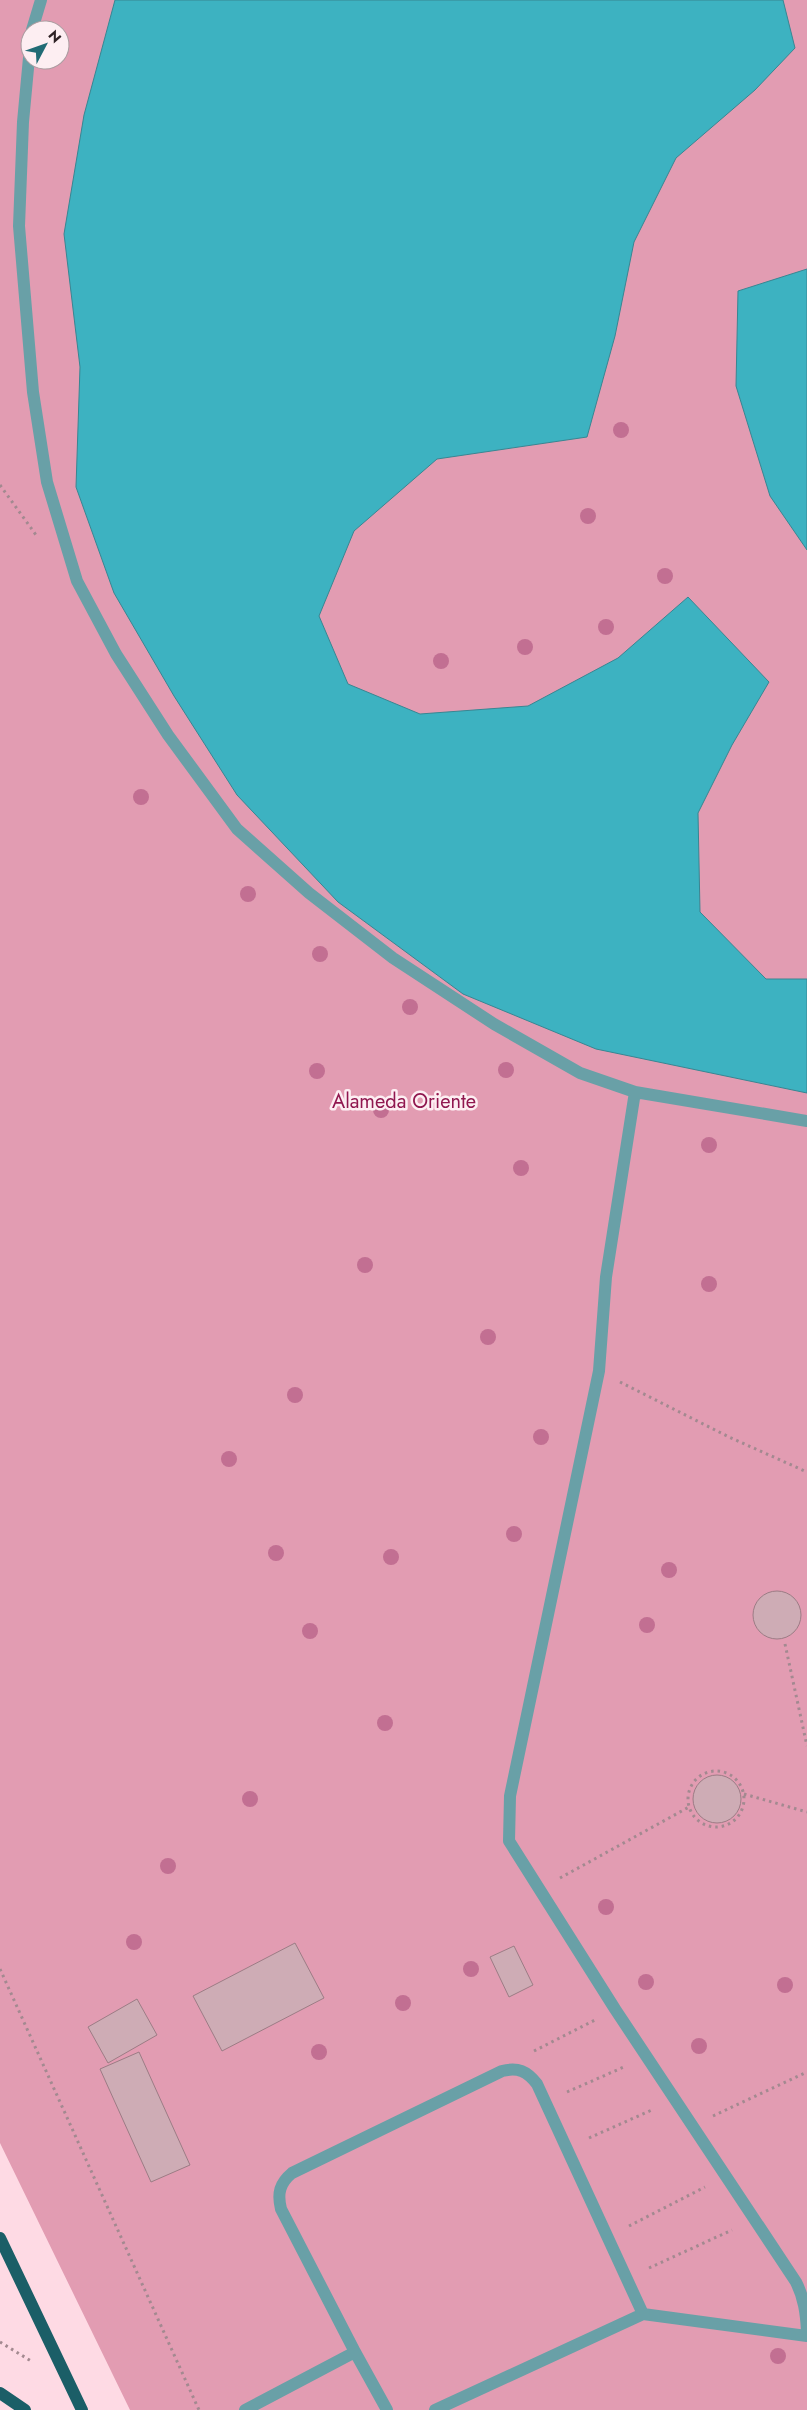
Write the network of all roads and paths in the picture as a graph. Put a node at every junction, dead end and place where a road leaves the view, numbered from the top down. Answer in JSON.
{"nodes":[{"id":1,"x":41,"y":0,"type":"edge"},
{"id":2,"x":35,"y":20,"type":"edge"},
{"id":3,"x":28,"y":70,"type":"edge"},
{"id":4,"x":0,"y":485,"type":"edge"},
{"id":5,"x":68,"y":550,"type":"junction"},
{"id":6,"x":635,"y":1092,"type":"junction"},
{"id":7,"x":807,"y":1121,"type":"edge"},
{"id":8,"x":599,"y":1371,"type":"junction"},
{"id":9,"x":807,"y":1472,"type":"edge"},
{"id":10,"x":785,"y":1644,"type":"dead end"},
{"id":11,"x":807,"y":1746,"type":"edge"},
{"id":12,"x":744,"y":1794,"type":"junction"},
{"id":13,"x":689,"y":1807,"type":"junction"},
{"id":14,"x":807,"y":1812,"type":"edge"},
{"id":15,"x":538,"y":1891,"type":"junction"},
{"id":16,"x":0,"y":1969,"type":"edge"},
{"id":17,"x":615,"y":2009,"type":"junction"},
{"id":18,"x":647,"y":2057,"type":"junction"},
{"id":19,"x":522,"y":2070,"type":"junction"},
{"id":20,"x":807,"y":2072,"type":"edge"},
{"id":21,"x":675,"y":2100,"type":"junction"},
{"id":22,"x":545,"y":2102,"type":"junction"},
{"id":23,"x":692,"y":2126,"type":"junction"},
{"id":24,"x":564,"y":2148,"type":"junction"},
{"id":25,"x":726,"y":2177,"type":"junction"},
{"id":26,"x":755,"y":2220,"type":"junction"},
{"id":27,"x":0,"y":2238,"type":"edge"},
{"id":28,"x":606,"y":2238,"type":"junction"},
{"id":29,"x":626,"y":2280,"type":"junction"},
{"id":30,"x":642,"y":2314,"type":"junction"},
{"id":31,"x":807,"y":2332,"type":"edge"},
{"id":32,"x":807,"y":2336,"type":"edge"},
{"id":33,"x":0,"y":2342,"type":"edge"},
{"id":34,"x":355,"y":2352,"type":"junction"},
{"id":35,"x":31,"y":2362,"type":"dead end"},
{"id":36,"x":0,"y":2393,"type":"edge"},
{"id":37,"x":386,"y":2409,"type":"edge"},
{"id":38,"x":25,"y":2410,"type":"edge"},
{"id":39,"x":82,"y":2410,"type":"edge"},
{"id":40,"x":199,"y":2410,"type":"edge"},
{"id":41,"x":246,"y":2410,"type":"edge"},
{"id":42,"x":435,"y":2410,"type":"edge"}],
"edges":[{"from":1,"to":2,"type":"lane"},
{"from":3,"to":5,"type":"lane"},
{"from":4,"to":5,"type":"path"},
{"from":5,"to":6,"type":"lane"},
{"from":6,"to":7,"type":"lane"},
{"from":6,"to":8,"type":"lane"},
{"from":8,"to":9,"type":"path"},
{"from":8,"to":15,"type":"lane"},
{"from":10,"to":11,"type":"path"},
{"from":12,"to":13,"type":"path"},
{"from":12,"to":13,"type":"path"},
{"from":12,"to":14,"type":"path"},
{"from":13,"to":15,"type":"path"},
{"from":15,"to":17,"type":"lane"},
{"from":16,"to":40,"type":"path"},
{"from":17,"to":18,"type":"lane"},
{"from":17,"to":19,"type":"path"},
{"from":18,"to":21,"type":"lane"},
{"from":18,"to":22,"type":"path"},
{"from":19,"to":22,"type":"lane"},
{"from":19,"to":34,"type":"lane"},
{"from":20,"to":23,"type":"path"},
{"from":21,"to":23,"type":"lane"},
{"from":21,"to":24,"type":"path"},
{"from":22,"to":24,"type":"lane"},
{"from":23,"to":25,"type":"lane"},
{"from":24,"to":28,"type":"lane"},
{"from":25,"to":26,"type":"lane"},
{"from":25,"to":28,"type":"path"},
{"from":26,"to":29,"type":"path"},
{"from":26,"to":31,"type":"lane"},
{"from":27,"to":39,"type":"main road"},
{"from":28,"to":29,"type":"lane"},
{"from":29,"to":30,"type":"lane"},
{"from":30,"to":32,"type":"lane"},
{"from":30,"to":42,"type":"lane"},
{"from":33,"to":35,"type":"path"},
{"from":34,"to":37,"type":"lane"},
{"from":34,"to":41,"type":"lane"},
{"from":36,"to":38,"type":"main road"}]}
